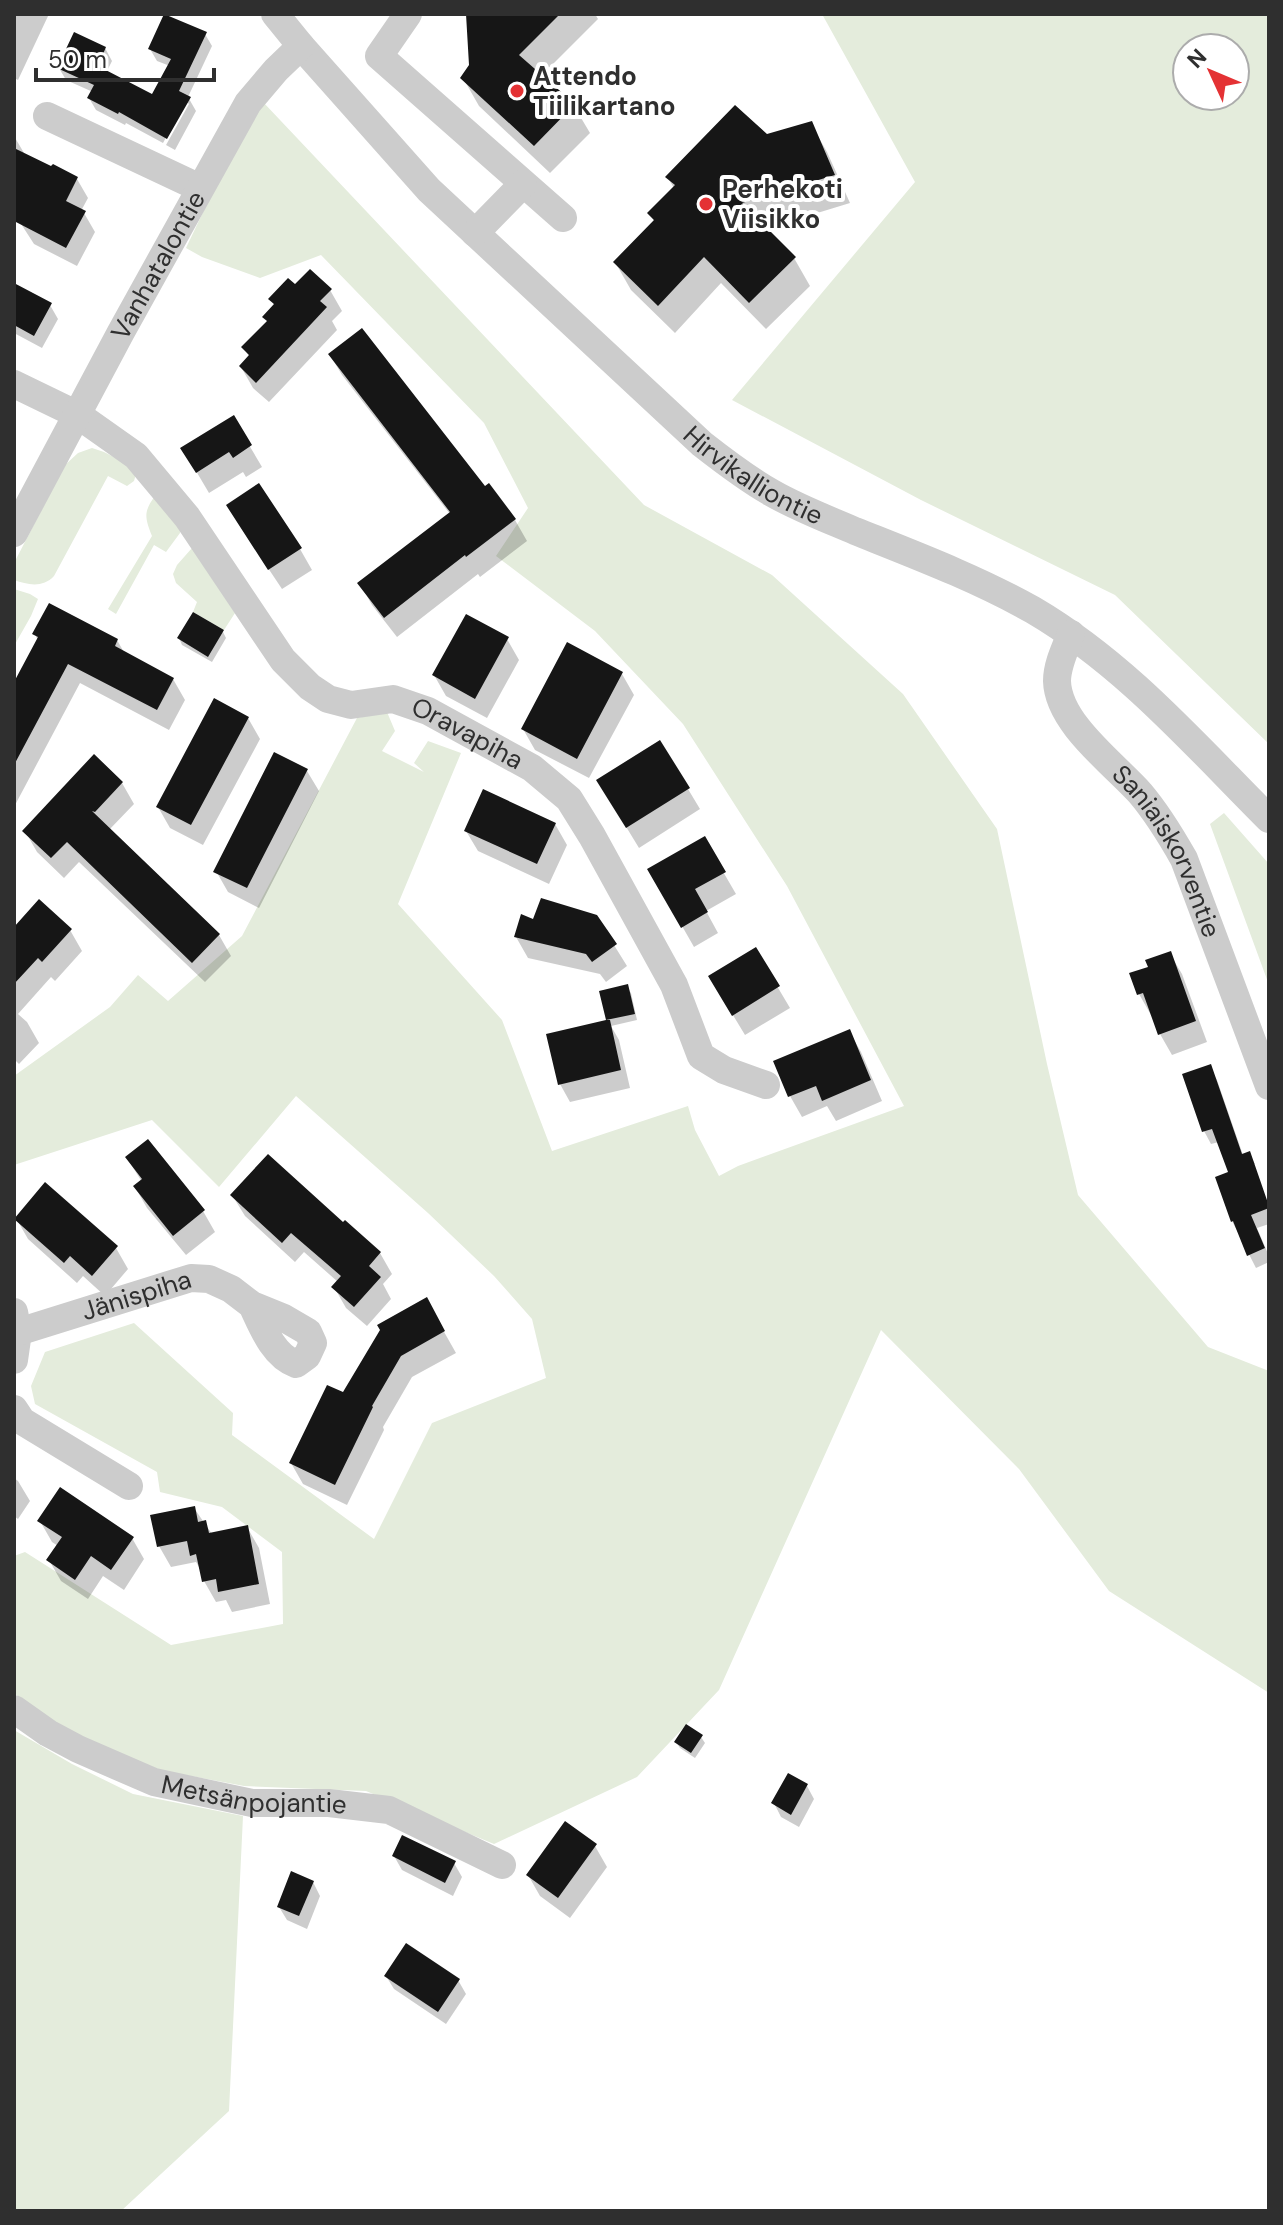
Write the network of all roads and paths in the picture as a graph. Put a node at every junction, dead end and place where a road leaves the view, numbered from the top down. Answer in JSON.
{"nodes":[{"id":1,"x":275,"y":14,"type":"edge"},
{"id":2,"x":408,"y":14,"type":"edge"},
{"id":3,"x":301,"y":46,"type":"junction"},
{"id":4,"x":47,"y":116,"type":"dead end"},
{"id":5,"x":523,"y":184,"type":"junction"},
{"id":6,"x":200,"y":188,"type":"junction"},
{"id":7,"x":563,"y":218,"type":"dead end"},
{"id":8,"x":475,"y":233,"type":"junction"},
{"id":9,"x":14,"y":384,"type":"edge"},
{"id":10,"x":78,"y":415,"type":"junction"},
{"id":11,"x":14,"y":533,"type":"edge"},
{"id":12,"x":1071,"y":634,"type":"junction"},
{"id":13,"x":1269,"y":819,"type":"edge"},
{"id":14,"x":766,"y":1085,"type":"dead end"},
{"id":15,"x":1269,"y":1086,"type":"edge"},
{"id":16,"x":252,"y":1305,"type":"dead end"},
{"id":17,"x":16,"y":1322,"type":"edge"},
{"id":18,"x":14,"y":1360,"type":"edge"},
{"id":19,"x":14,"y":1409,"type":"edge"},
{"id":20,"x":129,"y":1486,"type":"dead end"},
{"id":21,"x":14,"y":1709,"type":"edge"},
{"id":22,"x":502,"y":1865,"type":"dead end"}],
"edges":[{"from":1,"to":3,"type":"street"},
{"from":2,"to":5,"type":"street"},
{"from":3,"to":6,"type":"street","name":"Vanhatalontie"},
{"from":3,"to":8,"type":"street","name":"Hirvikalliontie"},
{"from":4,"to":6,"type":"street"},
{"from":5,"to":7,"type":"street"},
{"from":5,"to":8,"type":"street"},
{"from":6,"to":10,"type":"street","name":"Vanhatalontie"},
{"from":8,"to":12,"type":"street","name":"Hirvikalliontie"},
{"from":9,"to":10,"type":"street","name":"Oravapiha"},
{"from":10,"to":11,"type":"street","name":"Vanhatalontie"},
{"from":10,"to":14,"type":"street","name":"Oravapiha"},
{"from":12,"to":13,"type":"street","name":"Hirvikalliontie"},
{"from":12,"to":15,"type":"street","name":"Saniaiskorventie"},
{"from":16,"to":17,"type":"street","name":"Jänispiha"},
{"from":17,"to":18,"type":"street","name":"Jänispiha"},
{"from":19,"to":20,"type":"street"},
{"from":21,"to":22,"type":"street","name":"Metsänpojantie"}]}
